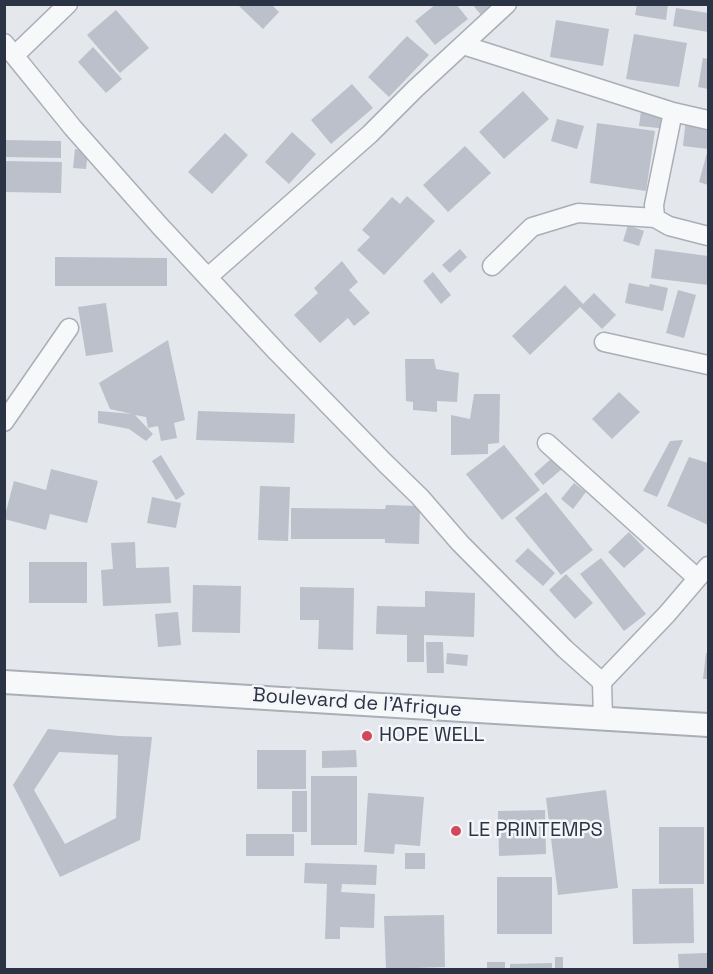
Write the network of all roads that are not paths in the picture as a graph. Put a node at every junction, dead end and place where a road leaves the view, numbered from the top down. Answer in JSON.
{"nodes":[{"id":1,"x":68,"y":4,"type":"edge"},
{"id":2,"x":507,"y":4,"type":"edge"},
{"id":3,"x":463,"y":45,"type":"junction"},
{"id":4,"x":10,"y":49,"type":"edge"},
{"id":5,"x":673,"y":112,"type":"junction"},
{"id":6,"x":708,"y":120,"type":"edge"},
{"id":7,"x":655,"y":219,"type":"junction"},
{"id":8,"x":708,"y":236,"type":"edge"},
{"id":9,"x":492,"y":266,"type":"dead end"},
{"id":10,"x":208,"y":277,"type":"junction"},
{"id":11,"x":69,"y":328,"type":"dead end"},
{"id":12,"x":604,"y":342,"type":"dead end"},
{"id":13,"x":708,"y":365,"type":"edge"},
{"id":14,"x":4,"y":422,"type":"edge"},
{"id":15,"x":548,"y":443,"type":"dead end"},
{"id":16,"x":703,"y":572,"type":"edge"},
{"id":17,"x":4,"y":682,"type":"edge"},
{"id":18,"x":602,"y":682,"type":"junction"},
{"id":19,"x":603,"y":719,"type":"junction"},
{"id":20,"x":708,"y":725,"type":"edge"}],
"edges":[{"from":1,"to":4,"type":"street"},
{"from":2,"to":3,"type":"street"},
{"from":3,"to":5,"type":"street"},
{"from":3,"to":10,"type":"street"},
{"from":4,"to":10,"type":"street"},
{"from":5,"to":6,"type":"street"},
{"from":5,"to":7,"type":"street"},
{"from":7,"to":8,"type":"street"},
{"from":7,"to":9,"type":"street"},
{"from":10,"to":18,"type":"street"},
{"from":11,"to":14,"type":"street"},
{"from":12,"to":13,"type":"street"},
{"from":15,"to":16,"type":"street"},
{"from":16,"to":18,"type":"street"},
{"from":17,"to":19,"type":"street","name":"Boulevard de l'Afrique"},
{"from":18,"to":19,"type":"street"},
{"from":19,"to":20,"type":"street","name":"Boulevard de l'Afrique"}]}
